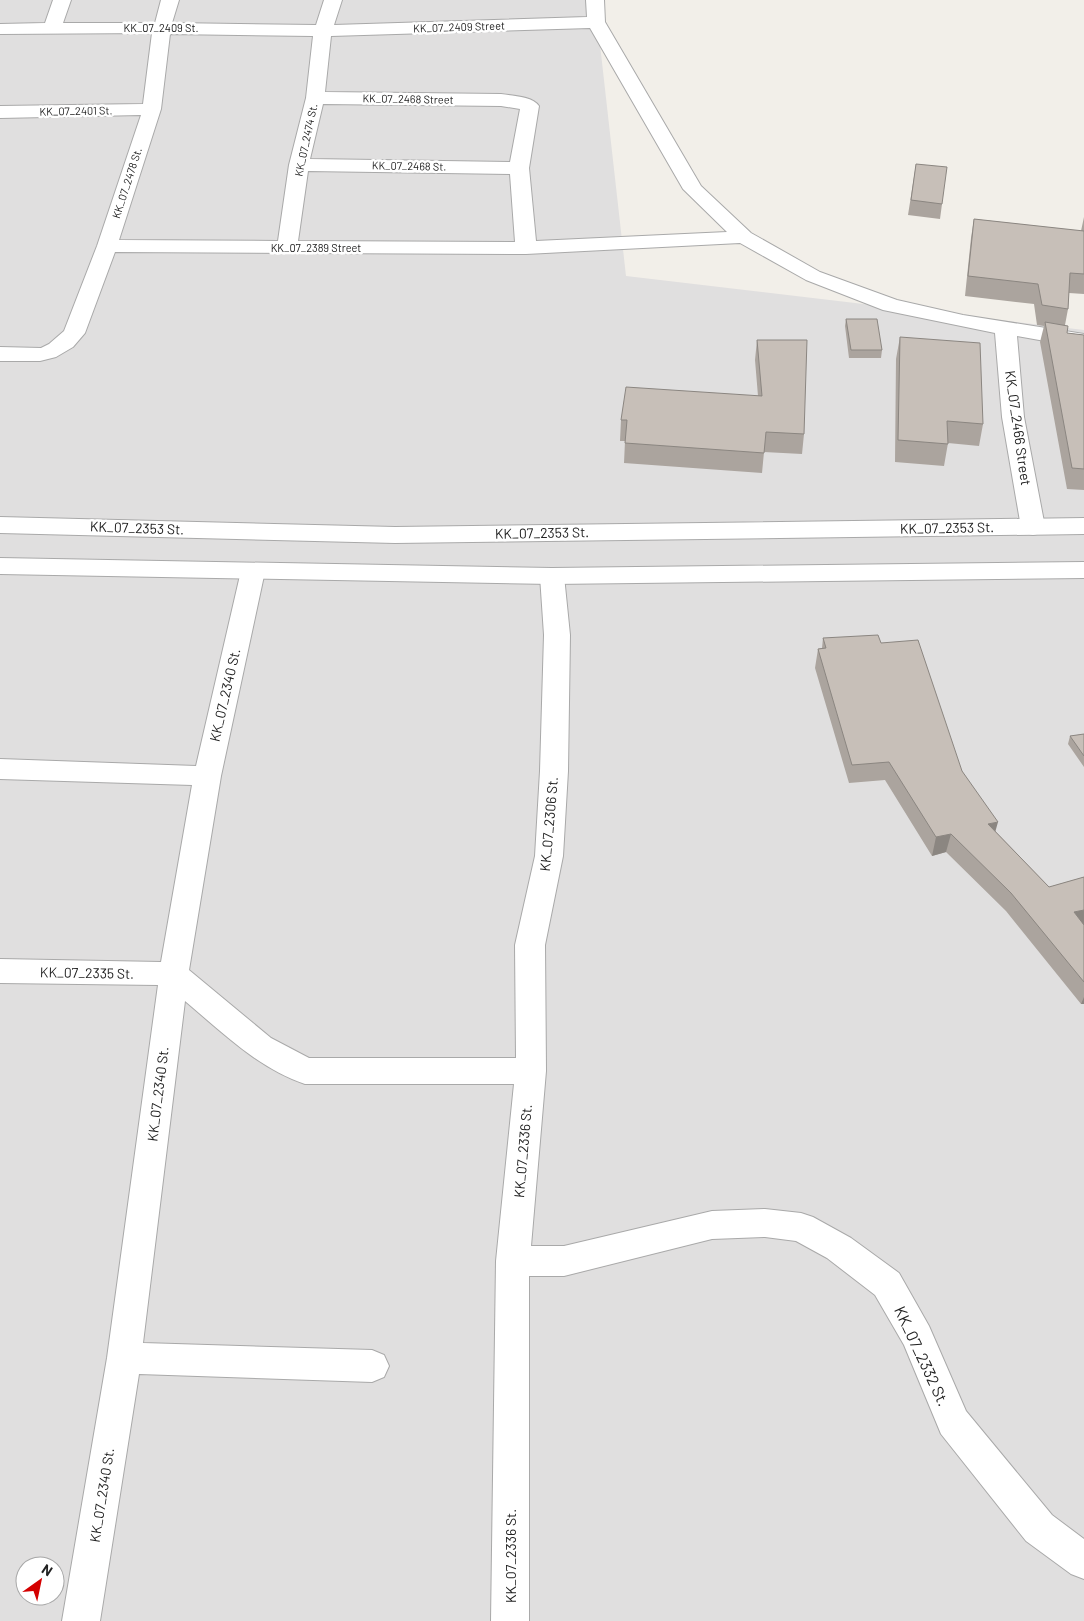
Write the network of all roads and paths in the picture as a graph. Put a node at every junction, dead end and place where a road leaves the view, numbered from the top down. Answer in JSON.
{"nodes":[{"id":1,"x":62,"y":0,"type":"edge"},
{"id":2,"x":170,"y":0,"type":"edge"},
{"id":3,"x":333,"y":0,"type":"edge"},
{"id":4,"x":595,"y":0,"type":"edge"},
{"id":5,"x":596,"y":22,"type":"junction"},
{"id":6,"x":162,"y":28,"type":"junction"},
{"id":7,"x":0,"y":29,"type":"edge"},
{"id":8,"x":52,"y":29,"type":"junction"},
{"id":9,"x":323,"y":31,"type":"junction"},
{"id":10,"x":315,"y":98,"type":"junction"},
{"id":11,"x":152,"y":109,"type":"junction"},
{"id":12,"x":0,"y":112,"type":"edge"},
{"id":13,"x":299,"y":165,"type":"junction"},
{"id":14,"x":519,"y":168,"type":"junction"},
{"id":15,"x":744,"y":237,"type":"junction"},
{"id":16,"x":107,"y":246,"type":"junction"},
{"id":17,"x":287,"y":248,"type":"junction"},
{"id":18,"x":526,"y":248,"type":"junction"},
{"id":19,"x":1005,"y":328,"type":"junction"},
{"id":20,"x":1084,"y":340,"type":"edge"},
{"id":21,"x":0,"y":354,"type":"edge"},
{"id":22,"x":0,"y":525,"type":"edge"},
{"id":23,"x":1084,"y":526,"type":"edge"},
{"id":24,"x":1033,"y":527,"type":"junction"},
{"id":25,"x":0,"y":566,"type":"edge"},
{"id":26,"x":1084,"y":570,"type":"edge"},
{"id":27,"x":252,"y":571,"type":"junction"},
{"id":28,"x":552,"y":576,"type":"junction"},
{"id":29,"x":0,"y":768,"type":"edge"},
{"id":30,"x":207,"y":776,"type":"junction"},
{"id":31,"x":0,"y":971,"type":"edge"},
{"id":32,"x":174,"y":974,"type":"junction"},
{"id":33,"x":531,"y":1071,"type":"junction"},
{"id":34,"x":513,"y":1261,"type":"junction"},
{"id":35,"x":124,"y":1358,"type":"junction"},
{"id":36,"x":372,"y":1366,"type":"dead end"},
{"id":37,"x":1084,"y":1561,"type":"edge"},
{"id":38,"x":81,"y":1621,"type":"edge"},
{"id":39,"x":510,"y":1621,"type":"edge"}],
"edges":[{"from":1,"to":8,"type":"street"},
{"from":2,"to":6,"type":"street","name":"KK_07_2478 St."},
{"from":3,"to":9,"type":"street","name":"KK_07_2474 St."},
{"from":4,"to":5,"type":"street"},
{"from":5,"to":9,"type":"street","name":"KK_07_2409 Street"},
{"from":5,"to":15,"type":"street"},
{"from":6,"to":8,"type":"street","name":"KK_07_2409 St."},
{"from":6,"to":9,"type":"street","name":"KK_07_2409 St."},
{"from":6,"to":11,"type":"street","name":"KK_07_2478 St."},
{"from":7,"to":8,"type":"street","name":"KK_07_2409 St."},
{"from":9,"to":10,"type":"street","name":"KK_07_2474 St."},
{"from":10,"to":13,"type":"street","name":"KK_07_2474 St."},
{"from":10,"to":14,"type":"street","name":"KK_07_2468 Street"},
{"from":11,"to":12,"type":"street","name":"KK_07_2401 St."},
{"from":11,"to":16,"type":"street","name":"KK_07_2478 St."},
{"from":13,"to":14,"type":"street","name":"KK_07_2468 St."},
{"from":13,"to":17,"type":"street","name":"KK_07_2474 St."},
{"from":14,"to":18,"type":"street"},
{"from":15,"to":18,"type":"street","name":"KK_07_2389 Street"},
{"from":15,"to":19,"type":"street"},
{"from":16,"to":17,"type":"street","name":"KK_07_2389 Street"},
{"from":16,"to":21,"type":"street","name":"KK_07_2478 St."},
{"from":17,"to":18,"type":"street","name":"KK_07_2389 Street"},
{"from":19,"to":20,"type":"street"},
{"from":19,"to":24,"type":"street","name":"KK_07_2466 Street"},
{"from":22,"to":24,"type":"street","name":"KK_07_2353 St."},
{"from":23,"to":24,"type":"street","name":"KK_07_2353 St."},
{"from":25,"to":27,"type":"street"},
{"from":26,"to":28,"type":"street"},
{"from":27,"to":28,"type":"street"},
{"from":27,"to":30,"type":"street","name":"KK_07_2340 St."},
{"from":28,"to":33,"type":"street","name":"KK_07_2306 St."},
{"from":29,"to":30,"type":"street"},
{"from":30,"to":32,"type":"street","name":"KK_07_2340 St."},
{"from":31,"to":32,"type":"street","name":"KK_07_2335 St."},
{"from":32,"to":33,"type":"street"},
{"from":32,"to":35,"type":"street","name":"KK_07_2340 St."},
{"from":33,"to":34,"type":"street","name":"KK_07_2336 St."},
{"from":34,"to":37,"type":"street","name":"KK_07_2332 St."},
{"from":34,"to":39,"type":"street","name":"KK_07_2336 St."},
{"from":35,"to":36,"type":"street"},
{"from":35,"to":38,"type":"street","name":"KK_07_2340 St."}]}
